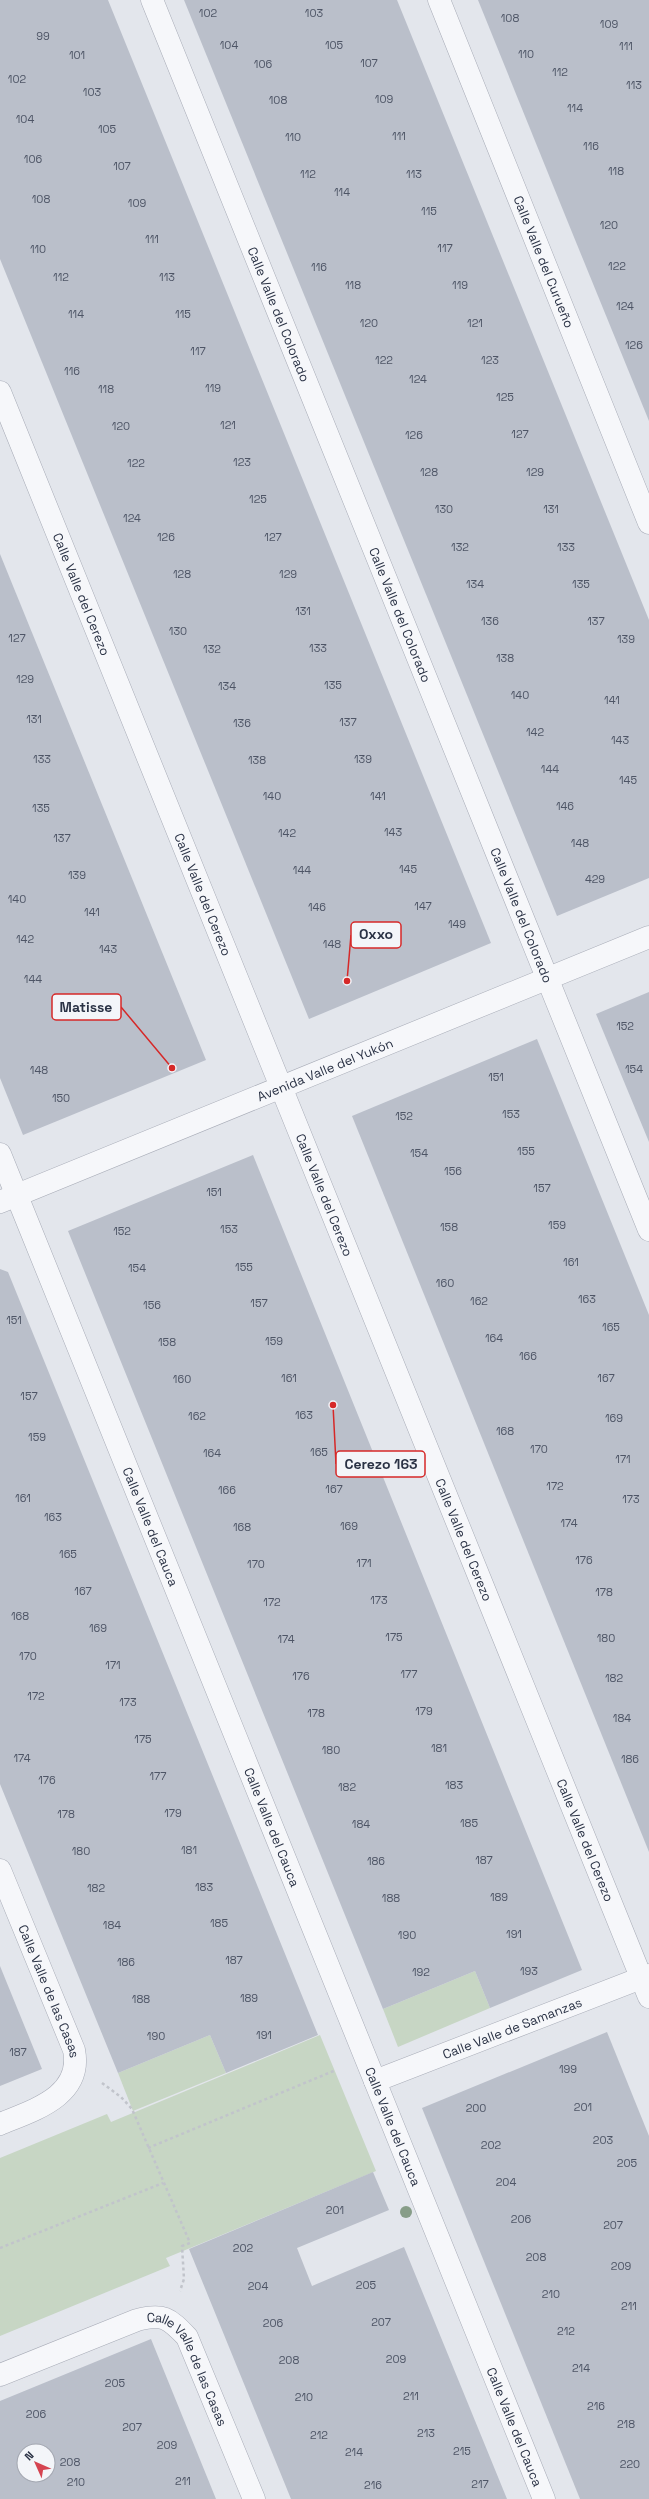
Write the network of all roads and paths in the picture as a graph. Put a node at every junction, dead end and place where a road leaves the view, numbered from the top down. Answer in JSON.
{"nodes":[{"id":1,"x":152,"y":0,"type":"edge"},
{"id":2,"x":439,"y":0,"type":"edge"},
{"id":3,"x":0,"y":392,"type":"edge"},
{"id":4,"x":649,"y":523,"type":"edge"},
{"id":5,"x":649,"y":937,"type":"edge"},
{"id":6,"x":546,"y":979,"type":"junction"},
{"id":7,"x":280,"y":1088,"type":"junction"},
{"id":8,"x":0,"y":1154,"type":"edge"},
{"id":9,"x":8,"y":1199,"type":"edge"},
{"id":10,"x":649,"y":1230,"type":"edge"},
{"id":11,"x":0,"y":1870,"type":"edge"},
{"id":12,"x":646,"y":1983,"type":"edge"},
{"id":13,"x":365,"y":2058,"type":"junction"},
{"id":14,"x":73,"y":2077,"type":"junction"},
{"id":15,"x":375,"y":2081,"type":"junction"},
{"id":16,"x":0,"y":2124,"type":"edge"},
{"id":17,"x":148,"y":2148,"type":"junction"},
{"id":18,"x":163,"y":2182,"type":"junction"},
{"id":19,"x":0,"y":2248,"type":"edge"},
{"id":20,"x":165,"y":2317,"type":"junction"},
{"id":21,"x":0,"y":2375,"type":"edge"},
{"id":22,"x":254,"y":2499,"type":"edge"},
{"id":23,"x":544,"y":2499,"type":"edge"}],
"edges":[{"from":1,"to":6,"type":"street","name":"Calle Valle del Colorado"},
{"from":2,"to":4,"type":"street","name":"Calle Valle del Curueño"},
{"from":3,"to":7,"type":"street","name":"Calle Valle del Cerezo"},
{"from":5,"to":6,"type":"street","name":"Avenida Valle del Yukón"},
{"from":6,"to":7,"type":"street","name":"Avenida Valle del Yukón"},
{"from":6,"to":10,"type":"street","name":"Calle Valle del Colorado"},
{"from":7,"to":9,"type":"street","name":"Avenida Valle del Yukón"},
{"from":7,"to":12,"type":"street","name":"Calle Valle del Cerezo"},
{"from":8,"to":9,"type":"street","name":"Calle Valle del Cauca"},
{"from":9,"to":13,"type":"street","name":"Calle Valle del Cauca"},
{"from":11,"to":14,"type":"street","name":"Calle Valle de las Casas"},
{"from":12,"to":15,"type":"street","name":"Calle Valle de Samanzas"},
{"from":13,"to":15,"type":"street","name":"Calle Valle del Cauca"},
{"from":13,"to":17,"type":"path"},
{"from":14,"to":16,"type":"street","name":"Calle Valle de las Casas"},
{"from":14,"to":17,"type":"path"},
{"from":15,"to":23,"type":"street","name":"Calle Valle del Cauca"},
{"from":17,"to":18,"type":"path"},
{"from":18,"to":19,"type":"path"},
{"from":18,"to":20,"type":"path"},
{"from":20,"to":21,"type":"street","name":"Calle Valle de las Casas"},
{"from":20,"to":22,"type":"street","name":"Calle Valle de las Casas"}]}
